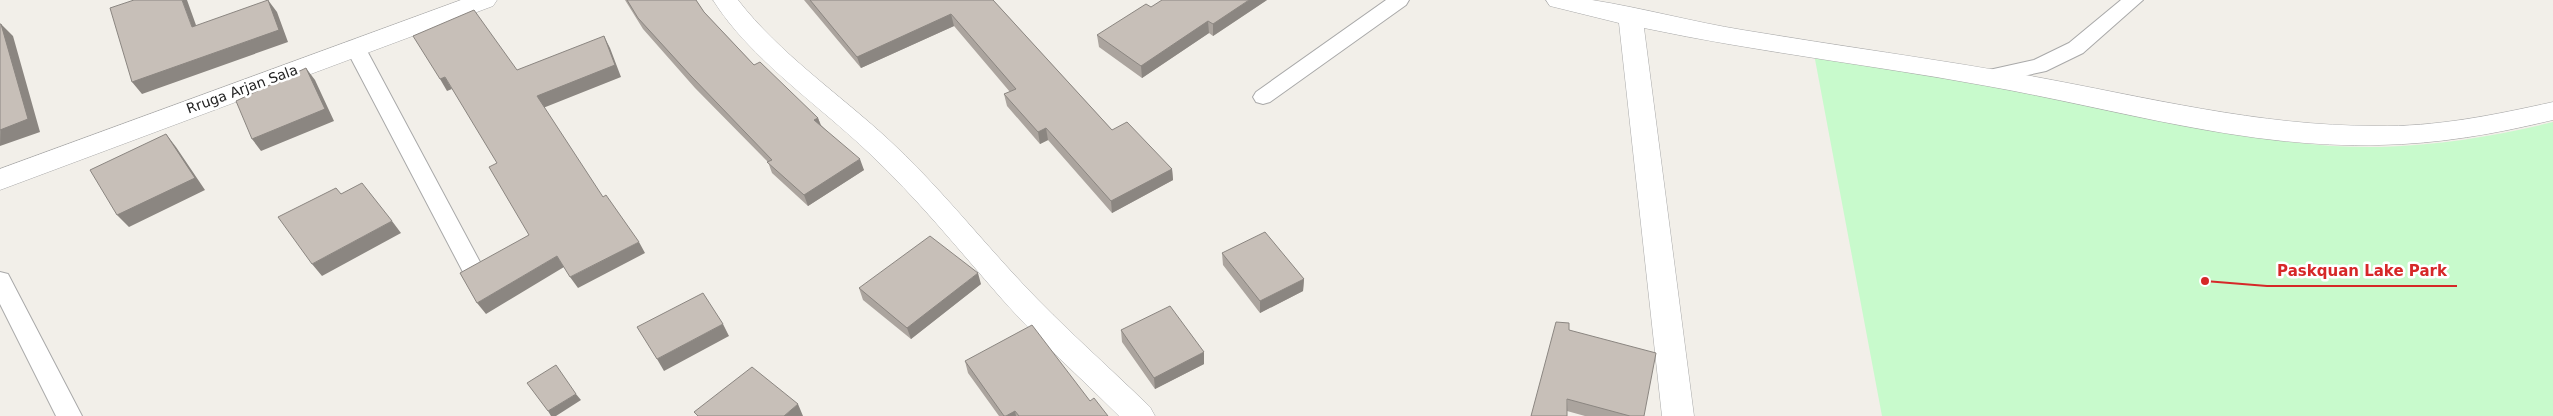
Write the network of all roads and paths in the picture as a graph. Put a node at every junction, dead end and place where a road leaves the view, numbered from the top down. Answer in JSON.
{"nodes":[{"id":1,"x":484,"y":0,"type":"edge"},
{"id":2,"x":725,"y":0,"type":"edge"},
{"id":3,"x":1399,"y":0,"type":"edge"},
{"id":4,"x":1558,"y":0,"type":"edge"},
{"id":5,"x":2133,"y":0,"type":"edge"},
{"id":6,"x":1631,"y":19,"type":"junction"},
{"id":7,"x":355,"y":47,"type":"junction"},
{"id":8,"x":1987,"y":76,"type":"junction"},
{"id":9,"x":1263,"y":97,"type":"dead end"},
{"id":10,"x":2553,"y":111,"type":"edge"},
{"id":11,"x":0,"y":180,"type":"edge"},
{"id":12,"x":472,"y":268,"type":"edge"},
{"id":13,"x":0,"y":281,"type":"edge"},
{"id":14,"x":69,"y":416,"type":"edge"},
{"id":15,"x":1139,"y":416,"type":"edge"},
{"id":16,"x":1678,"y":416,"type":"edge"}],
"edges":[{"from":1,"to":7,"type":"street","name":"Rruga Arjan Sala"},
{"from":2,"to":15,"type":"street"},
{"from":3,"to":9,"type":"lane"},
{"from":4,"to":6,"type":"street"},
{"from":5,"to":8,"type":"lane"},
{"from":6,"to":8,"type":"street"},
{"from":6,"to":16,"type":"street"},
{"from":7,"to":11,"type":"street","name":"Rruga Arjan Sala"},
{"from":7,"to":12,"type":"lane"},
{"from":8,"to":10,"type":"street"},
{"from":13,"to":14,"type":"lane"}]}
